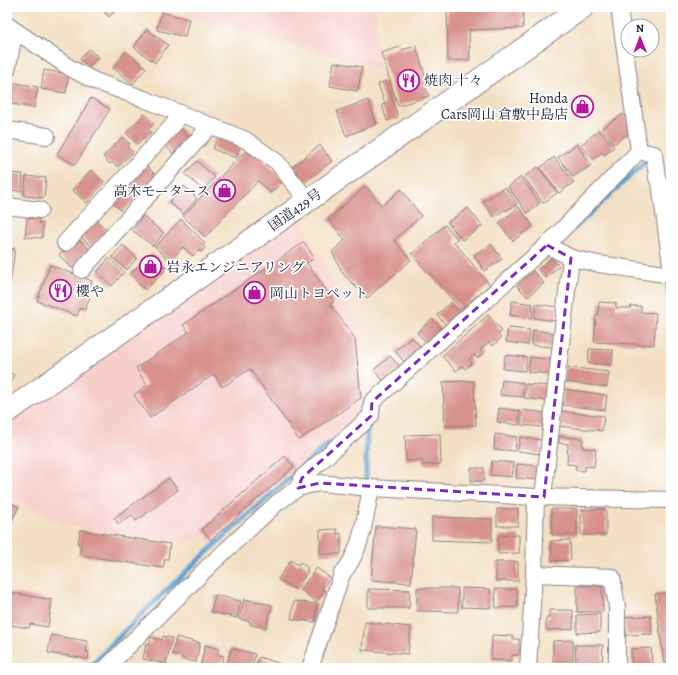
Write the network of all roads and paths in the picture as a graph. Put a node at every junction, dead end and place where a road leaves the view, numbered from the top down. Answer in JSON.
{"nodes":[{"id":1,"x":583,"y":7,"type":"edge"},
{"id":2,"x":618,"y":7,"type":"edge"},
{"id":3,"x":11,"y":28,"type":"edge"},
{"id":4,"x":7,"y":70,"type":"edge"},
{"id":5,"x":180,"y":113,"type":"junction"},
{"id":6,"x":210,"y":126,"type":"junction"},
{"id":7,"x":7,"y":130,"type":"edge"},
{"id":8,"x":47,"y":136,"type":"dead end"},
{"id":9,"x":645,"y":152,"type":"junction"},
{"id":10,"x":308,"y":201,"type":"junction"},
{"id":11,"x":7,"y":206,"type":"edge"},
{"id":12,"x":40,"y":210,"type":"dead end"},
{"id":13,"x":65,"y":243,"type":"dead end"},
{"id":14,"x":551,"y":247,"type":"junction"},
{"id":15,"x":571,"y":258,"type":"junction"},
{"id":16,"x":82,"y":270,"type":"dead end"},
{"id":17,"x":668,"y":272,"type":"edge"},
{"id":18,"x":7,"y":412,"type":"edge"},
{"id":19,"x":298,"y":488,"type":"junction"},
{"id":20,"x":371,"y":488,"type":"junction"},
{"id":21,"x":540,"y":497,"type":"junction"},
{"id":22,"x":671,"y":500,"type":"edge"},
{"id":23,"x":534,"y":574,"type":"junction"},
{"id":24,"x":106,"y":668,"type":"edge"},
{"id":25,"x":310,"y":668,"type":"edge"},
{"id":26,"x":528,"y":668,"type":"edge"},
{"id":27,"x":617,"y":668,"type":"edge"}],
"edges":[{"from":1,"to":10,"type":"highway","name":"国道429号"},
{"from":2,"to":9,"type":"street"},
{"from":3,"to":4,"type":"street"},
{"from":3,"to":5,"type":"street"},
{"from":5,"to":6,"type":"street"},
{"from":5,"to":13,"type":"street"},
{"from":6,"to":10,"type":"street"},
{"from":6,"to":16,"type":"street"},
{"from":7,"to":8,"type":"street"},
{"from":9,"to":14,"type":"street"},
{"from":9,"to":17,"type":"street"},
{"from":10,"to":18,"type":"highway","name":"国道429号"},
{"from":11,"to":12,"type":"street"},
{"from":14,"to":15,"type":"street"},
{"from":14,"to":19,"type":"street"},
{"from":15,"to":17,"type":"street"},
{"from":15,"to":21,"type":"street"},
{"from":19,"to":20,"type":"street"},
{"from":19,"to":24,"type":"street"},
{"from":20,"to":21,"type":"street"},
{"from":20,"to":25,"type":"street"},
{"from":21,"to":22,"type":"street"},
{"from":21,"to":23,"type":"street"},
{"from":23,"to":26,"type":"street"},
{"from":23,"to":27,"type":"street"}]}
